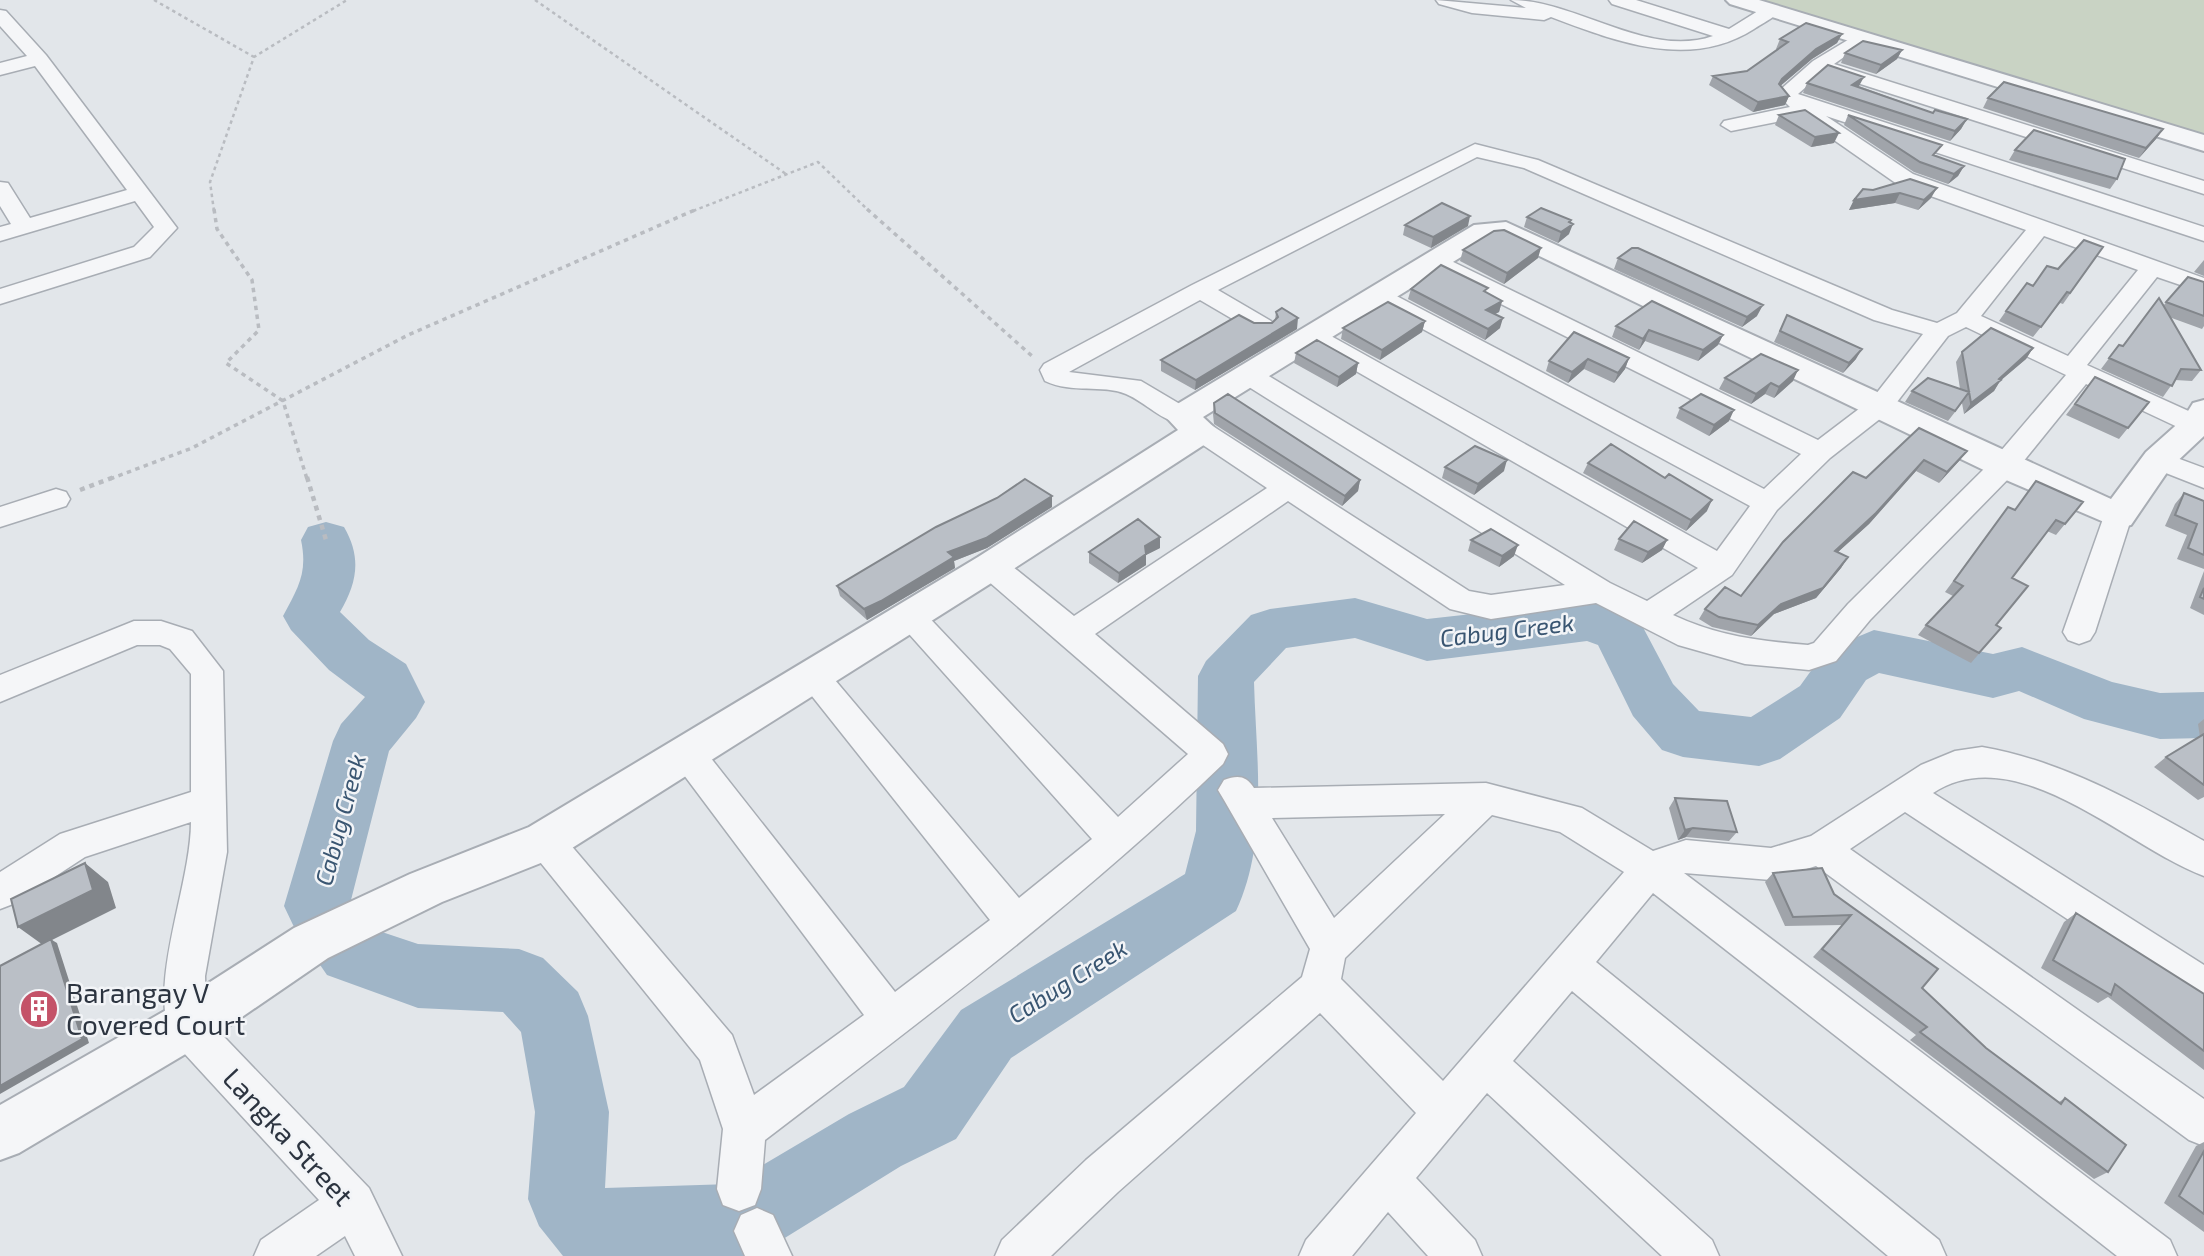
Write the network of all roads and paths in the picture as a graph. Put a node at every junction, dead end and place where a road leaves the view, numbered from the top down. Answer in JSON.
{"nodes":[{"id":1,"x":153,"y":0,"type":"edge"},
{"id":2,"x":347,"y":0,"type":"edge"},
{"id":3,"x":535,"y":0,"type":"edge"},
{"id":4,"x":1445,"y":0,"type":"edge"},
{"id":5,"x":1520,"y":0,"type":"edge"},
{"id":6,"x":1618,"y":0,"type":"edge"},
{"id":7,"x":1737,"y":0,"type":"edge"},
{"id":8,"x":1772,"y":10,"type":"junction"},
{"id":9,"x":1569,"y":17,"type":"junction"},
{"id":10,"x":4,"y":26,"type":"edge"},
{"id":11,"x":1731,"y":36,"type":"junction"},
{"id":12,"x":1861,"y":37,"type":"junction"},
{"id":13,"x":254,"y":57,"type":"junction"},
{"id":14,"x":39,"y":59,"type":"junction"},
{"id":15,"x":1820,"y":65,"type":"junction"},
{"id":16,"x":0,"y":69,"type":"edge"},
{"id":17,"x":1799,"y":106,"type":"junction"},
{"id":18,"x":1731,"y":125,"type":"dead end"},
{"id":19,"x":2204,"y":143,"type":"edge"},
{"id":20,"x":786,"y":175,"type":"junction"},
{"id":21,"x":0,"y":188,"type":"edge"},
{"id":22,"x":2204,"y":188,"type":"edge"},
{"id":23,"x":139,"y":193,"type":"junction"},
{"id":24,"x":24,"y":227,"type":"junction"},
{"id":25,"x":2040,"y":227,"type":"junction"},
{"id":26,"x":0,"y":234,"type":"edge"},
{"id":27,"x":2204,"y":234,"type":"edge"},
{"id":28,"x":1435,"y":262,"type":"junction"},
{"id":29,"x":2153,"y":267,"type":"junction"},
{"id":30,"x":2204,"y":286,"type":"edge"},
{"id":31,"x":1200,"y":290,"type":"junction"},
{"id":32,"x":1379,"y":296,"type":"junction"},
{"id":33,"x":0,"y":297,"type":"edge"},
{"id":34,"x":1966,"y":318,"type":"junction"},
{"id":35,"x":1262,"y":326,"type":"edge"},
{"id":36,"x":1939,"y":331,"type":"junction"},
{"id":37,"x":1313,"y":336,"type":"junction"},
{"id":38,"x":2076,"y":370,"type":"junction"},
{"id":39,"x":1054,"y":375,"type":"junction"},
{"id":40,"x":1250,"y":376,"type":"junction"},
{"id":41,"x":283,"y":401,"type":"junction"},
{"id":42,"x":1881,"y":405,"type":"junction"},
{"id":43,"x":2200,"y":417,"type":"edge"},
{"id":44,"x":1191,"y":424,"type":"junction"},
{"id":45,"x":1820,"y":452,"type":"junction"},
{"id":46,"x":2158,"y":460,"type":"junction"},
{"id":47,"x":2004,"y":466,"type":"junction"},
{"id":48,"x":2204,"y":479,"type":"edge"},
{"id":49,"x":1287,"y":488,"type":"junction"},
{"id":50,"x":56,"y":499,"type":"joint"},
{"id":51,"x":1767,"y":503,"type":"junction"},
{"id":52,"x":2118,"y":516,"type":"junction"},
{"id":53,"x":0,"y":517,"type":"edge"},
{"id":54,"x":326,"y":540,"type":"dead end"},
{"id":55,"x":991,"y":566,"type":"junction"},
{"id":56,"x":1721,"y":567,"type":"junction"},
{"id":57,"x":1599,"y":591,"type":"junction"},
{"id":58,"x":909,"y":616,"type":"junction"},
{"id":59,"x":1648,"y":616,"type":"junction"},
{"id":60,"x":2079,"y":632,"type":"dead end"},
{"id":61,"x":1073,"y":633,"type":"junction"},
{"id":62,"x":812,"y":676,"type":"junction"},
{"id":63,"x":0,"y":689,"type":"edge"},
{"id":64,"x":687,"y":754,"type":"junction"},
{"id":65,"x":1904,"y":793,"type":"junction"},
{"id":66,"x":1486,"y":798,"type":"junction"},
{"id":67,"x":209,"y":801,"type":"junction"},
{"id":68,"x":1116,"y":840,"type":"junction"},
{"id":69,"x":545,"y":841,"type":"junction"},
{"id":70,"x":1821,"y":849,"type":"junction"},
{"id":71,"x":2204,"y":860,"type":"edge"},
{"id":72,"x":1650,"y":869,"type":"junction"},
{"id":73,"x":0,"y":892,"type":"edge"},
{"id":74,"x":1015,"y":922,"type":"junction"},
{"id":75,"x":1569,"y":964,"type":"junction"},
{"id":76,"x":1326,"y":967,"type":"junction"},
{"id":77,"x":2204,"y":988,"type":"edge"},
{"id":78,"x":891,"y":1018,"type":"junction"},
{"id":79,"x":186,"y":1027,"type":"junction"},
{"id":80,"x":1484,"y":1063,"type":"junction"},
{"id":81,"x":1443,"y":1111,"type":"junction"},
{"id":82,"x":2204,"y":1125,"type":"edge"},
{"id":83,"x":744,"y":1129,"type":"junction"},
{"id":84,"x":0,"y":1134,"type":"edge"},
{"id":85,"x":1386,"y":1178,"type":"junction"},
{"id":86,"x":739,"y":1189,"type":"dead end"},
{"id":87,"x":353,"y":1204,"type":"junction"},
{"id":88,"x":277,"y":1256,"type":"edge"},
{"id":89,"x":379,"y":1256,"type":"edge"},
{"id":90,"x":1018,"y":1256,"type":"edge"},
{"id":91,"x":1322,"y":1256,"type":"edge"},
{"id":92,"x":1459,"y":1256,"type":"edge"},
{"id":93,"x":1696,"y":1256,"type":"edge"},
{"id":94,"x":1923,"y":1256,"type":"edge"},
{"id":95,"x":2154,"y":1256,"type":"edge"}],
"edges":[{"from":1,"to":13,"type":"path"},
{"from":2,"to":13,"type":"path"},
{"from":3,"to":20,"type":"path"},
{"from":4,"to":9,"type":"street"},
{"from":5,"to":9,"type":"street"},
{"from":6,"to":11,"type":"street"},
{"from":7,"to":8,"type":"street"},
{"from":8,"to":11,"type":"street"},
{"from":8,"to":12,"type":"street"},
{"from":9,"to":11,"type":"street"},
{"from":10,"to":14,"type":"street"},
{"from":12,"to":15,"type":"street"},
{"from":12,"to":19,"type":"street"},
{"from":13,"to":41,"type":"path"},
{"from":14,"to":16,"type":"street"},
{"from":14,"to":23,"type":"street"},
{"from":15,"to":17,"type":"street"},
{"from":15,"to":22,"type":"street"},
{"from":17,"to":18,"type":"street"},
{"from":17,"to":25,"type":"street"},
{"from":17,"to":27,"type":"street"},
{"from":20,"to":39,"type":"path"},
{"from":20,"to":41,"type":"path"},
{"from":21,"to":24,"type":"street"},
{"from":23,"to":24,"type":"street"},
{"from":23,"to":33,"type":"street"},
{"from":24,"to":26,"type":"street"},
{"from":25,"to":29,"type":"street"},
{"from":25,"to":34,"type":"street"},
{"from":28,"to":32,"type":"street"},
{"from":28,"to":42,"type":"street"},
{"from":28,"to":45,"type":"street"},
{"from":29,"to":30,"type":"street"},
{"from":29,"to":38,"type":"street"},
{"from":31,"to":35,"type":"street"},
{"from":31,"to":36,"type":"street"},
{"from":31,"to":39,"type":"street"},
{"from":32,"to":37,"type":"street"},
{"from":32,"to":51,"type":"street"},
{"from":34,"to":36,"type":"street"},
{"from":34,"to":38,"type":"street"},
{"from":36,"to":42,"type":"street"},
{"from":37,"to":40,"type":"street"},
{"from":37,"to":56,"type":"street"},
{"from":38,"to":43,"type":"street"},
{"from":38,"to":47,"type":"street"},
{"from":39,"to":44,"type":"street"},
{"from":40,"to":44,"type":"street"},
{"from":40,"to":57,"type":"street"},
{"from":41,"to":50,"type":"path"},
{"from":41,"to":54,"type":"path"},
{"from":42,"to":45,"type":"street"},
{"from":42,"to":47,"type":"street"},
{"from":43,"to":46,"type":"street"},
{"from":44,"to":49,"type":"street"},
{"from":44,"to":55,"type":"street"},
{"from":45,"to":51,"type":"street"},
{"from":46,"to":48,"type":"street"},
{"from":46,"to":52,"type":"street"},
{"from":47,"to":52,"type":"street"},
{"from":47,"to":59,"type":"street"},
{"from":49,"to":57,"type":"street"},
{"from":49,"to":61,"type":"street"},
{"from":50,"to":53,"type":"street"},
{"from":51,"to":56,"type":"street"},
{"from":52,"to":60,"type":"street"},
{"from":55,"to":58,"type":"street"},
{"from":55,"to":61,"type":"street"},
{"from":56,"to":59,"type":"street"},
{"from":57,"to":59,"type":"street"},
{"from":58,"to":62,"type":"street"},
{"from":58,"to":68,"type":"street"},
{"from":61,"to":68,"type":"street"},
{"from":62,"to":64,"type":"street"},
{"from":62,"to":74,"type":"street"},
{"from":63,"to":67,"type":"street"},
{"from":64,"to":69,"type":"street"},
{"from":64,"to":78,"type":"street"},
{"from":65,"to":70,"type":"street"},
{"from":65,"to":71,"type":"street"},
{"from":65,"to":77,"type":"street"},
{"from":66,"to":72,"type":"street"},
{"from":66,"to":76,"type":"street"},
{"from":66,"to":76,"type":"street"},
{"from":67,"to":73,"type":"street"},
{"from":67,"to":79,"type":"street"},
{"from":68,"to":74,"type":"street"},
{"from":69,"to":79,"type":"street"},
{"from":69,"to":83,"type":"street"},
{"from":70,"to":72,"type":"street"},
{"from":70,"to":82,"type":"street"},
{"from":72,"to":75,"type":"street"},
{"from":72,"to":95,"type":"street"},
{"from":74,"to":78,"type":"street"},
{"from":75,"to":80,"type":"street"},
{"from":75,"to":94,"type":"street"},
{"from":76,"to":81,"type":"street"},
{"from":76,"to":90,"type":"street"},
{"from":78,"to":83,"type":"street"},
{"from":79,"to":84,"type":"street"},
{"from":79,"to":87,"type":"street","name":"Langka Street"},
{"from":80,"to":81,"type":"street"},
{"from":80,"to":93,"type":"street"},
{"from":81,"to":85,"type":"street"},
{"from":83,"to":86,"type":"street"},
{"from":85,"to":91,"type":"street"},
{"from":85,"to":92,"type":"street"},
{"from":87,"to":88,"type":"street"},
{"from":87,"to":89,"type":"street","name":"Langka Street"}]}
